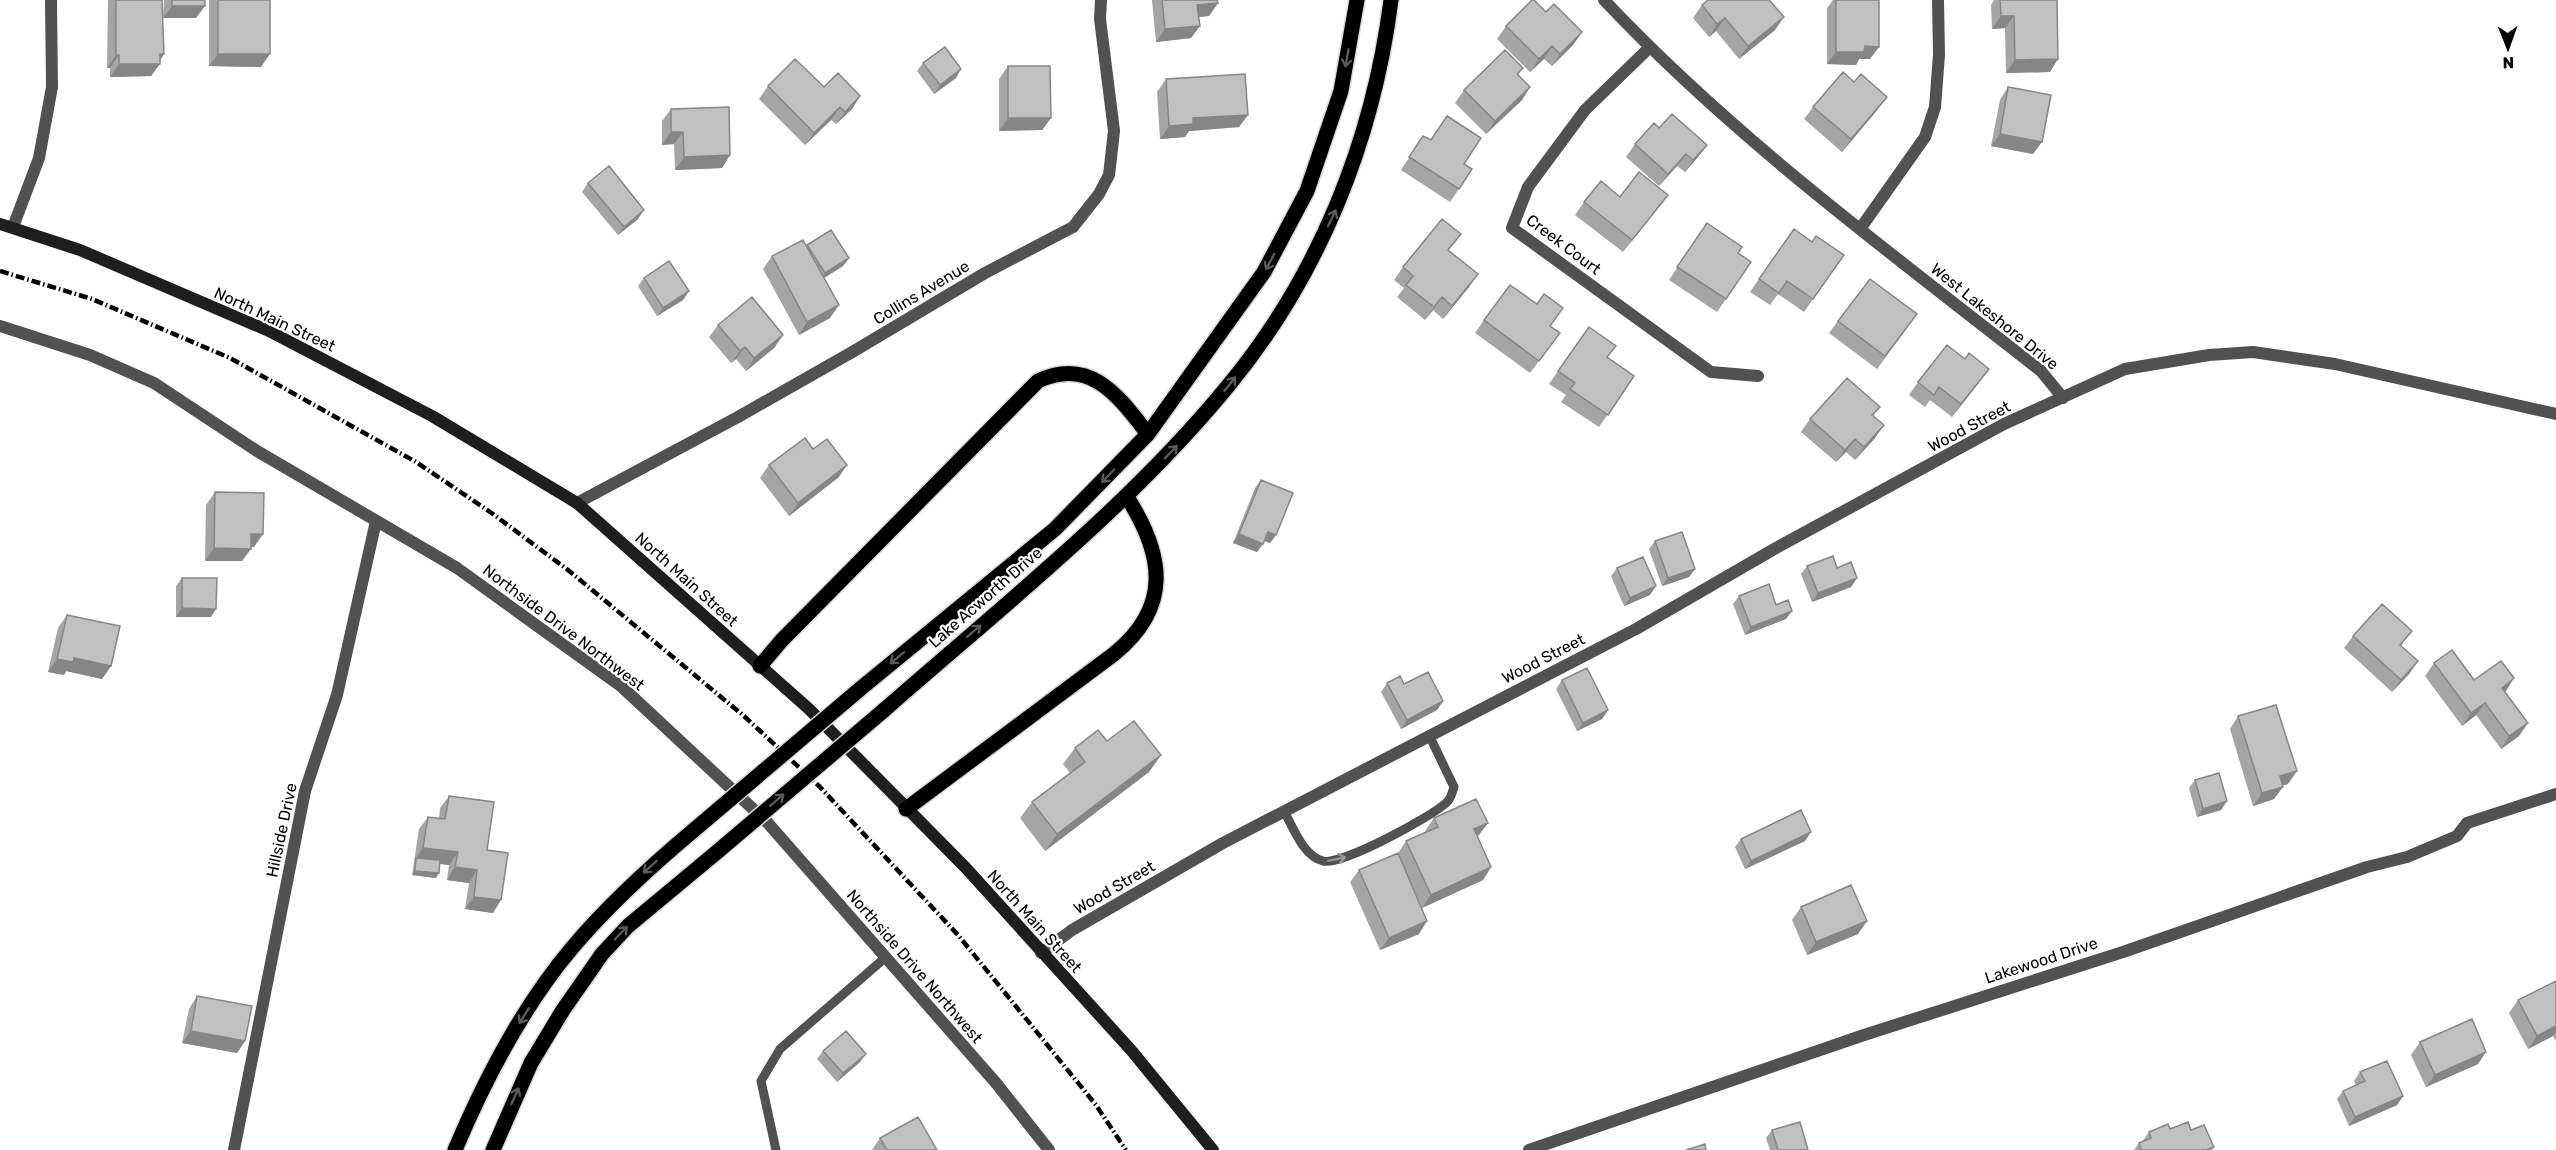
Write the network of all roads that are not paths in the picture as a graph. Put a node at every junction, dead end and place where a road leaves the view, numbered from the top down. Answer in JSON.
{"nodes":[{"id":1,"x":51,"y":0,"type":"edge"},
{"id":2,"x":1101,"y":0,"type":"edge"},
{"id":3,"x":1357,"y":0,"type":"edge"},
{"id":4,"x":1391,"y":0,"type":"edge"},
{"id":5,"x":1604,"y":0,"type":"edge"},
{"id":6,"x":1938,"y":0,"type":"edge"},
{"id":7,"x":1649,"y":48,"type":"junction"},
{"id":8,"x":0,"y":224,"type":"edge"},
{"id":9,"x":13,"y":227,"type":"junction"},
{"id":10,"x":1860,"y":229,"type":"junction"},
{"id":11,"x":0,"y":326,"type":"edge"},
{"id":12,"x":1758,"y":376,"type":"dead end"},
{"id":13,"x":2063,"y":398,"type":"junction"},
{"id":14,"x":2556,"y":414,"type":"edge"},
{"id":15,"x":1148,"y":434,"type":"junction"},
{"id":16,"x":1127,"y":496,"type":"junction"},
{"id":17,"x":577,"y":503,"type":"junction"},
{"id":18,"x":376,"y":521,"type":"junction"},
{"id":19,"x":760,"y":666,"type":"junction"},
{"id":20,"x":1429,"y":735,"type":"junction"},
{"id":21,"x":2556,"y":794,"type":"edge"},
{"id":22,"x":906,"y":809,"type":"junction"},
{"id":23,"x":1284,"y":811,"type":"junction"},
{"id":24,"x":1041,"y":953,"type":"junction"},
{"id":25,"x":886,"y":957,"type":"junction"},
{"id":26,"x":234,"y":1150,"type":"edge"},
{"id":27,"x":455,"y":1150,"type":"edge"},
{"id":28,"x":493,"y":1150,"type":"edge"},
{"id":29,"x":776,"y":1150,"type":"edge"},
{"id":30,"x":1049,"y":1150,"type":"edge"},
{"id":31,"x":1213,"y":1150,"type":"edge"},
{"id":32,"x":1529,"y":1150,"type":"edge"}],
"edges":[{"from":1,"to":9,"type":"street"},
{"from":2,"to":17,"type":"street","name":"Collins Avenue"},
{"from":3,"to":15,"type":"main road","name":"Lake Acworth Drive","one_way":true},
{"from":16,"to":4,"type":"main road","name":"Lake Acworth Drive","one_way":true},
{"from":5,"to":7,"type":"street","name":"West Lakeshore Drive"},
{"from":6,"to":10,"type":"street"},
{"from":7,"to":10,"type":"street","name":"West Lakeshore Drive"},
{"from":7,"to":12,"type":"street","name":"Creek Court"},
{"from":8,"to":9,"type":"main road","name":"North Main Street"},
{"from":9,"to":17,"type":"main road","name":"North Main Street"},
{"from":10,"to":13,"type":"street","name":"West Lakeshore Drive"},
{"from":11,"to":18,"type":"street","name":"Northside Drive Northwest"},
{"from":13,"to":14,"type":"street"},
{"from":13,"to":20,"type":"street","name":"Wood Street"},
{"from":15,"to":19,"type":"main road"},
{"from":15,"to":27,"type":"main road","name":"Lake Acworth Drive","one_way":true,"bridge":true},
{"from":16,"to":22,"type":"main road"},
{"from":28,"to":16,"type":"main road","name":"Lake Acworth Drive","one_way":true,"bridge":true},
{"from":17,"to":19,"type":"main road","name":"North Main Street"},
{"from":18,"to":25,"type":"street","name":"Northside Drive Northwest"},
{"from":18,"to":26,"type":"street","name":"Hillside Drive"},
{"from":19,"to":22,"type":"main road","name":"North Main Street"},
{"from":20,"to":23,"type":"street","name":"Wood Street"},
{"from":23,"to":20,"type":"lane","one_way":true},
{"from":21,"to":32,"type":"street","name":"Lakewood Drive"},
{"from":22,"to":24,"type":"main road","name":"North Main Street"},
{"from":23,"to":24,"type":"street","name":"Wood Street"},
{"from":24,"to":31,"type":"main road","name":"North Main Street"},
{"from":25,"to":29,"type":"lane"},
{"from":25,"to":30,"type":"street","name":"Northside Drive Northwest"}]}
